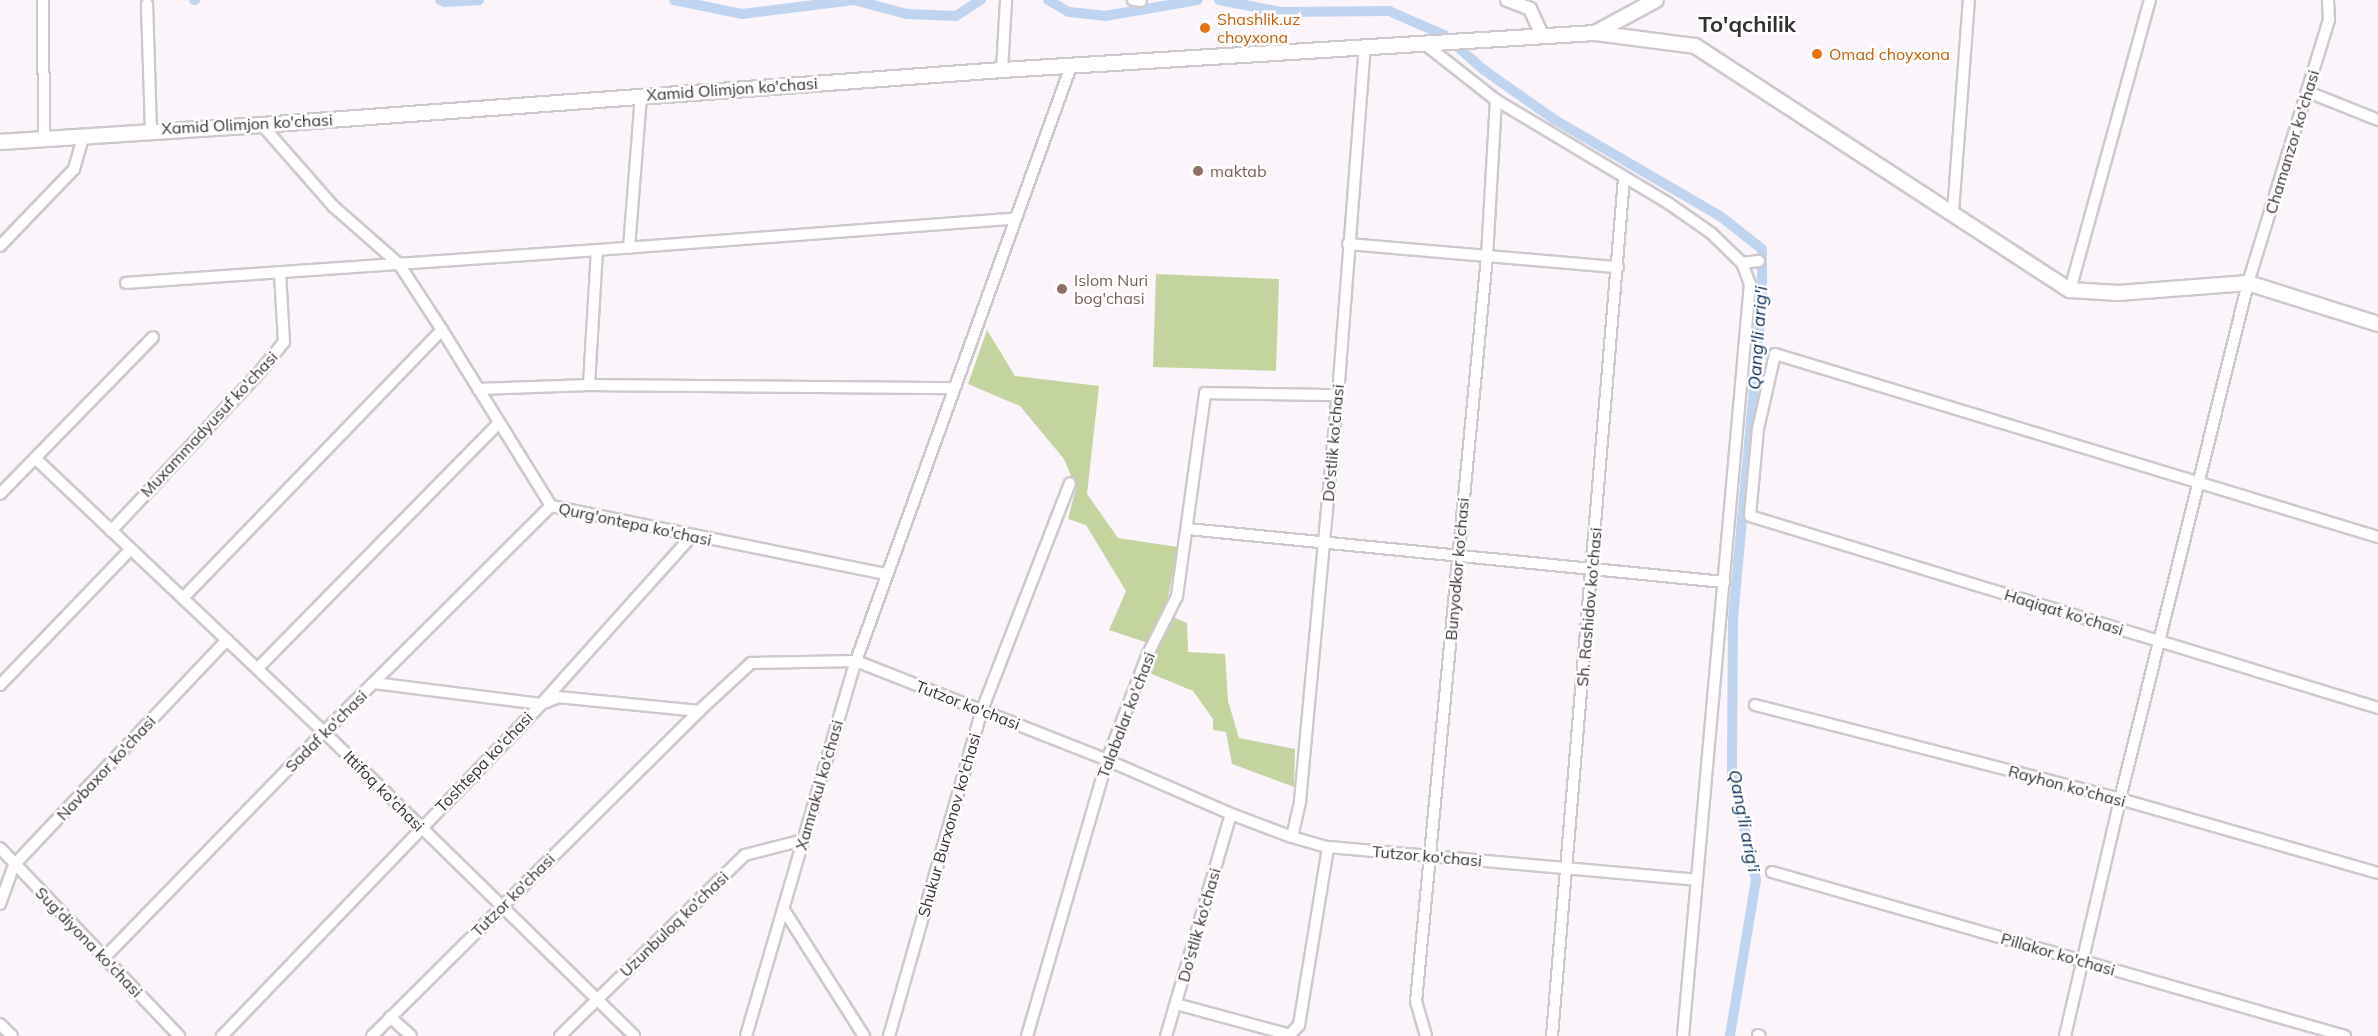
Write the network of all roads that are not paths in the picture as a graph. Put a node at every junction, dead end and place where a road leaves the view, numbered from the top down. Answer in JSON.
{"nodes":[{"id":1,"x":43,"y":0,"type":"edge"},
{"id":2,"x":1507,"y":0,"type":"edge"},
{"id":3,"x":1656,"y":0,"type":"edge"},
{"id":4,"x":1969,"y":0,"type":"edge"},
{"id":5,"x":2150,"y":0,"type":"edge"},
{"id":6,"x":2328,"y":0,"type":"edge"},
{"id":7,"x":1006,"y":1,"type":"edge"},
{"id":8,"x":147,"y":3,"type":"dead end"},
{"id":9,"x":1595,"y":33,"type":"junction"},
{"id":10,"x":1543,"y":37,"type":"junction"},
{"id":11,"x":1426,"y":45,"type":"junction"},
{"id":12,"x":1365,"y":48,"type":"junction"},
{"id":13,"x":1071,"y":66,"type":"junction"},
{"id":14,"x":1002,"y":70,"type":"junction"},
{"id":15,"x":2308,"y":92,"type":"junction"},
{"id":16,"x":641,"y":95,"type":"junction"},
{"id":17,"x":1497,"y":100,"type":"junction"},
{"id":18,"x":2378,"y":120,"type":"edge"},
{"id":19,"x":262,"y":125,"type":"junction"},
{"id":20,"x":151,"y":130,"type":"junction"},
{"id":21,"x":84,"y":135,"type":"junction"},
{"id":22,"x":44,"y":138,"type":"junction"},
{"id":23,"x":0,"y":142,"type":"edge"},
{"id":24,"x":1624,"y":178,"type":"junction"},
{"id":25,"x":1953,"y":212,"type":"junction"},
{"id":26,"x":1014,"y":219,"type":"junction"},
{"id":27,"x":1348,"y":244,"type":"junction"},
{"id":28,"x":0,"y":246,"type":"edge"},
{"id":29,"x":629,"y":248,"type":"junction"},
{"id":30,"x":597,"y":250,"type":"junction"},
{"id":31,"x":1487,"y":256,"type":"junction"},
{"id":32,"x":1759,"y":261,"type":"dead end"},
{"id":33,"x":1742,"y":263,"type":"junction"},
{"id":34,"x":399,"y":264,"type":"junction"},
{"id":35,"x":1618,"y":267,"type":"junction"},
{"id":36,"x":280,"y":272,"type":"junction"},
{"id":37,"x":126,"y":283,"type":"dead end"},
{"id":38,"x":2247,"y":283,"type":"junction"},
{"id":39,"x":2070,"y":290,"type":"junction"},
{"id":40,"x":2378,"y":324,"type":"edge"},
{"id":41,"x":442,"y":330,"type":"junction"},
{"id":42,"x":153,"y":337,"type":"dead end"},
{"id":43,"x":589,"y":385,"type":"junction"},
{"id":44,"x":478,"y":388,"type":"junction"},
{"id":45,"x":954,"y":388,"type":"junction"},
{"id":46,"x":1338,"y":394,"type":"junction"},
{"id":47,"x":499,"y":423,"type":"junction"},
{"id":48,"x":35,"y":458,"type":"junction"},
{"id":49,"x":1070,"y":483,"type":"dead end"},
{"id":50,"x":2198,"y":484,"type":"junction"},
{"id":51,"x":0,"y":494,"type":"edge"},
{"id":52,"x":551,"y":506,"type":"junction"},
{"id":53,"x":1188,"y":529,"type":"junction"},
{"id":54,"x":111,"y":531,"type":"junction"},
{"id":55,"x":692,"y":536,"type":"junction"},
{"id":56,"x":2378,"y":537,"type":"edge"},
{"id":57,"x":1323,"y":544,"type":"junction"},
{"id":58,"x":130,"y":550,"type":"junction"},
{"id":59,"x":1458,"y":556,"type":"junction"},
{"id":60,"x":1592,"y":568,"type":"junction"},
{"id":61,"x":886,"y":574,"type":"junction"},
{"id":62,"x":1724,"y":582,"type":"junction"},
{"id":63,"x":183,"y":598,"type":"junction"},
{"id":64,"x":227,"y":640,"type":"junction"},
{"id":65,"x":2159,"y":641,"type":"junction"},
{"id":66,"x":855,"y":661,"type":"junction"},
{"id":67,"x":258,"y":669,"type":"junction"},
{"id":68,"x":374,"y":683,"type":"junction"},
{"id":69,"x":0,"y":685,"type":"edge"},
{"id":70,"x":541,"y":704,"type":"junction"},
{"id":71,"x":1755,"y":705,"type":"dead end"},
{"id":72,"x":2378,"y":708,"type":"edge"},
{"id":73,"x":982,"y":710,"type":"junction"},
{"id":74,"x":699,"y":711,"type":"junction"},
{"id":75,"x":324,"y":732,"type":"junction"},
{"id":76,"x":1107,"y":760,"type":"junction"},
{"id":77,"x":2120,"y":799,"type":"junction"},
{"id":78,"x":1231,"y":814,"type":"junction"},
{"id":79,"x":421,"y":828,"type":"junction"},
{"id":80,"x":1292,"y":837,"type":"junction"},
{"id":81,"x":803,"y":840,"type":"junction"},
{"id":82,"x":1328,"y":847,"type":"junction"},
{"id":83,"x":0,"y":848,"type":"edge"},
{"id":84,"x":1432,"y":857,"type":"junction"},
{"id":85,"x":14,"y":865,"type":"junction"},
{"id":86,"x":1567,"y":868,"type":"junction"},
{"id":87,"x":1772,"y":872,"type":"dead end"},
{"id":88,"x":2378,"y":873,"type":"edge"},
{"id":89,"x":1697,"y":880,"type":"junction"},
{"id":90,"x":0,"y":904,"type":"edge"},
{"id":91,"x":501,"y":906,"type":"junction"},
{"id":92,"x":784,"y":910,"type":"junction"},
{"id":93,"x":104,"y":958,"type":"junction"},
{"id":94,"x":2083,"y":961,"type":"junction"},
{"id":95,"x":597,"y":1000,"type":"junction"},
{"id":96,"x":1176,"y":1004,"type":"junction"},
{"id":97,"x":390,"y":1017,"type":"junction"},
{"id":98,"x":0,"y":1024,"type":"edge"},
{"id":99,"x":12,"y":1036,"type":"edge"},
{"id":100,"x":179,"y":1036,"type":"edge"},
{"id":101,"x":222,"y":1036,"type":"edge"},
{"id":102,"x":372,"y":1036,"type":"edge"},
{"id":103,"x":411,"y":1036,"type":"edge"},
{"id":104,"x":560,"y":1036,"type":"edge"},
{"id":105,"x":634,"y":1036,"type":"edge"},
{"id":106,"x":746,"y":1036,"type":"edge"},
{"id":107,"x":864,"y":1036,"type":"edge"},
{"id":108,"x":889,"y":1036,"type":"edge"},
{"id":109,"x":1027,"y":1036,"type":"edge"},
{"id":110,"x":1166,"y":1036,"type":"edge"},
{"id":111,"x":1289,"y":1036,"type":"edge"},
{"id":112,"x":1426,"y":1036,"type":"edge"},
{"id":113,"x":1552,"y":1036,"type":"edge"},
{"id":114,"x":1683,"y":1036,"type":"edge"},
{"id":115,"x":2065,"y":1036,"type":"edge"},
{"id":116,"x":2345,"y":1036,"type":"edge"}],
"edges":[{"from":1,"to":22,"type":"street"},
{"from":2,"to":10,"type":"street"},
{"from":3,"to":9,"type":"main road"},
{"from":4,"to":25,"type":"street"},
{"from":5,"to":39,"type":"street"},
{"from":6,"to":15,"type":"street","name":"Chamanzor ko'chasi"},
{"from":7,"to":14,"type":"street"},
{"from":8,"to":20,"type":"street"},
{"from":9,"to":10,"type":"main road"},
{"from":9,"to":25,"type":"main road"},
{"from":10,"to":11,"type":"main road","name":"Xamid Olimjon ko'chasi"},
{"from":11,"to":12,"type":"main road","name":"Xamid Olimjon ko'chasi"},
{"from":11,"to":17,"type":"street"},
{"from":12,"to":13,"type":"main road","name":"Xamid Olimjon ko'chasi"},
{"from":12,"to":27,"type":"street","name":"Do'stlik ko'chasi"},
{"from":13,"to":14,"type":"main road","name":"Xamid Olimjon ko'chasi"},
{"from":13,"to":26,"type":"street","name":"Xamrakul ko'chasi"},
{"from":14,"to":16,"type":"main road","name":"Xamid Olimjon ko'chasi"},
{"from":15,"to":18,"type":"street"},
{"from":15,"to":38,"type":"street","name":"Chamanzor ko'chasi"},
{"from":16,"to":19,"type":"main road","name":"Xamid Olimjon ko'chasi"},
{"from":16,"to":29,"type":"street"},
{"from":17,"to":24,"type":"street"},
{"from":17,"to":31,"type":"street","name":"Bunyodkor ko'chasi"},
{"from":19,"to":20,"type":"main road","name":"Xamid Olimjon ko'chasi"},
{"from":19,"to":34,"type":"street","name":"Qurg'ontepa ko'chasi"},
{"from":20,"to":21,"type":"main road","name":"Xamid Olimjon ko'chasi"},
{"from":21,"to":22,"type":"main road","name":"Xamid Olimjon ko'chasi"},
{"from":21,"to":28,"type":"street"},
{"from":22,"to":23,"type":"main road","name":"Xamid Olimjon ko'chasi"},
{"from":24,"to":33,"type":"street"},
{"from":24,"to":35,"type":"street","name":"Sh. Rashidov ko'chasi"},
{"from":25,"to":39,"type":"main road"},
{"from":26,"to":29,"type":"street"},
{"from":26,"to":45,"type":"street","name":"Xamrakul ko'chasi"},
{"from":27,"to":31,"type":"street"},
{"from":27,"to":46,"type":"street","name":"Do'stlik ko'chasi"},
{"from":29,"to":30,"type":"street"},
{"from":30,"to":34,"type":"street"},
{"from":30,"to":43,"type":"street"},
{"from":31,"to":35,"type":"street"},
{"from":31,"to":59,"type":"street","name":"Bunyodkor ko'chasi"},
{"from":32,"to":33,"type":"street"},
{"from":33,"to":62,"type":"street"},
{"from":34,"to":36,"type":"street"},
{"from":34,"to":41,"type":"street","name":"Qurg'ontepa ko'chasi"},
{"from":35,"to":60,"type":"street","name":"Sh. Rashidov ko'chasi"},
{"from":36,"to":37,"type":"street"},
{"from":36,"to":54,"type":"street","name":"Muxammadyusuf ko'chasi"},
{"from":38,"to":39,"type":"main road"},
{"from":38,"to":40,"type":"main road"},
{"from":38,"to":50,"type":"street","name":"Chamanzor ko'chasi"},
{"from":41,"to":44,"type":"street","name":"Qurg'ontepa ko'chasi"},
{"from":41,"to":63,"type":"street"},
{"from":42,"to":48,"type":"street"},
{"from":43,"to":44,"type":"street"},
{"from":43,"to":45,"type":"street"},
{"from":44,"to":47,"type":"street","name":"Qurg'ontepa ko'chasi"},
{"from":45,"to":61,"type":"street","name":"Xamrakul ko'chasi"},
{"from":46,"to":53,"type":"street","name":"Talabalar ko'chasi"},
{"from":46,"to":57,"type":"street","name":"Do'stlik ko'chasi"},
{"from":47,"to":52,"type":"street","name":"Qurg'ontepa ko'chasi"},
{"from":47,"to":67,"type":"street"},
{"from":48,"to":51,"type":"street"},
{"from":48,"to":54,"type":"street","name":"Ittifoq ko'chasi"},
{"from":49,"to":73,"type":"street","name":"Shukur Burxonov ko'chasi"},
{"from":50,"to":56,"type":"street"},
{"from":50,"to":65,"type":"street","name":"Chamanzor ko'chasi"},
{"from":50,"to":65,"type":"street","name":"Haqiqat ko'chasi"},
{"from":52,"to":55,"type":"street","name":"Qurg'ontepa ko'chasi"},
{"from":52,"to":68,"type":"street","name":"Sadaf ko'chasi"},
{"from":53,"to":57,"type":"street"},
{"from":53,"to":76,"type":"street","name":"Talabalar ko'chasi"},
{"from":54,"to":58,"type":"street","name":"Ittifoq ko'chasi"},
{"from":55,"to":61,"type":"street","name":"Qurg'ontepa ko'chasi"},
{"from":55,"to":70,"type":"street","name":"Toshtepa ko'chasi"},
{"from":57,"to":59,"type":"street"},
{"from":57,"to":80,"type":"street","name":"Do'stlik ko'chasi"},
{"from":58,"to":63,"type":"street","name":"Ittifoq ko'chasi"},
{"from":58,"to":69,"type":"street"},
{"from":59,"to":60,"type":"street"},
{"from":59,"to":84,"type":"street","name":"Bunyodkor ko'chasi"},
{"from":60,"to":62,"type":"street"},
{"from":60,"to":86,"type":"street","name":"Sh. Rashidov ko'chasi"},
{"from":61,"to":66,"type":"street","name":"Xamrakul ko'chasi"},
{"from":62,"to":89,"type":"street"},
{"from":63,"to":64,"type":"street","name":"Ittifoq ko'chasi"},
{"from":64,"to":67,"type":"street","name":"Ittifoq ko'chasi"},
{"from":64,"to":85,"type":"street","name":"Navbaxor ko'chasi"},
{"from":65,"to":72,"type":"street","name":"Haqiqat ko'chasi"},
{"from":65,"to":77,"type":"street","name":"Chamanzor ko'chasi"},
{"from":66,"to":73,"type":"street","name":"Tutzor ko'chasi"},
{"from":66,"to":74,"type":"street","name":"Tutzor ko'chasi"},
{"from":66,"to":81,"type":"street","name":"Xamrakul ko'chasi"},
{"from":67,"to":75,"type":"street","name":"Ittifoq ko'chasi"},
{"from":68,"to":70,"type":"street"},
{"from":68,"to":75,"type":"street","name":"Sadaf ko'chasi"},
{"from":70,"to":74,"type":"street"},
{"from":70,"to":79,"type":"street","name":"Toshtepa ko'chasi"},
{"from":71,"to":77,"type":"street","name":"Rayhon ko'chasi"},
{"from":73,"to":76,"type":"street","name":"Tutzor ko'chasi"},
{"from":73,"to":108,"type":"street","name":"Shukur Burxonov ko'chasi"},
{"from":74,"to":91,"type":"street","name":"Tutzor ko'chasi"},
{"from":75,"to":79,"type":"street","name":"Ittifoq ko'chasi"},
{"from":75,"to":93,"type":"street","name":"Sadaf ko'chasi"},
{"from":76,"to":78,"type":"street","name":"Tutzor ko'chasi"},
{"from":76,"to":109,"type":"street","name":"Talabalar ko'chasi"},
{"from":77,"to":88,"type":"street","name":"Rayhon ko'chasi"},
{"from":77,"to":94,"type":"street","name":"Chamanzor ko'chasi"},
{"from":78,"to":80,"type":"street","name":"Tutzor ko'chasi"},
{"from":78,"to":96,"type":"street","name":"Do'stlik ko'chasi"},
{"from":79,"to":91,"type":"street","name":"Ittifoq ko'chasi"},
{"from":79,"to":101,"type":"street","name":"Toshtepa ko'chasi"},
{"from":80,"to":82,"type":"street","name":"Tutzor ko'chasi"},
{"from":81,"to":92,"type":"street","name":"Xamrakul ko'chasi"},
{"from":81,"to":95,"type":"street","name":"Uzunbuloq ko'chasi"},
{"from":82,"to":84,"type":"street","name":"Tutzor ko'chasi"},
{"from":82,"to":111,"type":"street"},
{"from":83,"to":85,"type":"street","name":"Sug'diyona ko'chasi"},
{"from":84,"to":86,"type":"street","name":"Tutzor ko'chasi"},
{"from":84,"to":112,"type":"street","name":"Bunyodkor ko'chasi"},
{"from":85,"to":90,"type":"street","name":"Navbaxor ko'chasi"},
{"from":85,"to":93,"type":"street","name":"Sug'diyona ko'chasi"},
{"from":86,"to":89,"type":"street","name":"Tutzor ko'chasi"},
{"from":86,"to":113,"type":"street","name":"Sh. Rashidov ko'chasi"},
{"from":87,"to":94,"type":"street","name":"Pillakor ko'chasi"},
{"from":89,"to":114,"type":"street"},
{"from":91,"to":95,"type":"street","name":"Ittifoq ko'chasi"},
{"from":91,"to":97,"type":"street","name":"Tutzor ko'chasi"},
{"from":92,"to":106,"type":"street"},
{"from":92,"to":107,"type":"street"},
{"from":93,"to":100,"type":"street","name":"Sug'diyona ko'chasi"},
{"from":94,"to":115,"type":"street","name":"Chamanzor ko'chasi"},
{"from":94,"to":116,"type":"street","name":"Pillakor ko'chasi"},
{"from":95,"to":104,"type":"street","name":"Uzunbuloq ko'chasi"},
{"from":95,"to":105,"type":"street","name":"Ittifoq ko'chasi"},
{"from":96,"to":110,"type":"street","name":"Do'stlik ko'chasi"},
{"from":96,"to":111,"type":"street"},
{"from":97,"to":102,"type":"street","name":"Tutzor ko'chasi"},
{"from":97,"to":103,"type":"street"},
{"from":98,"to":99,"type":"street"}]}
